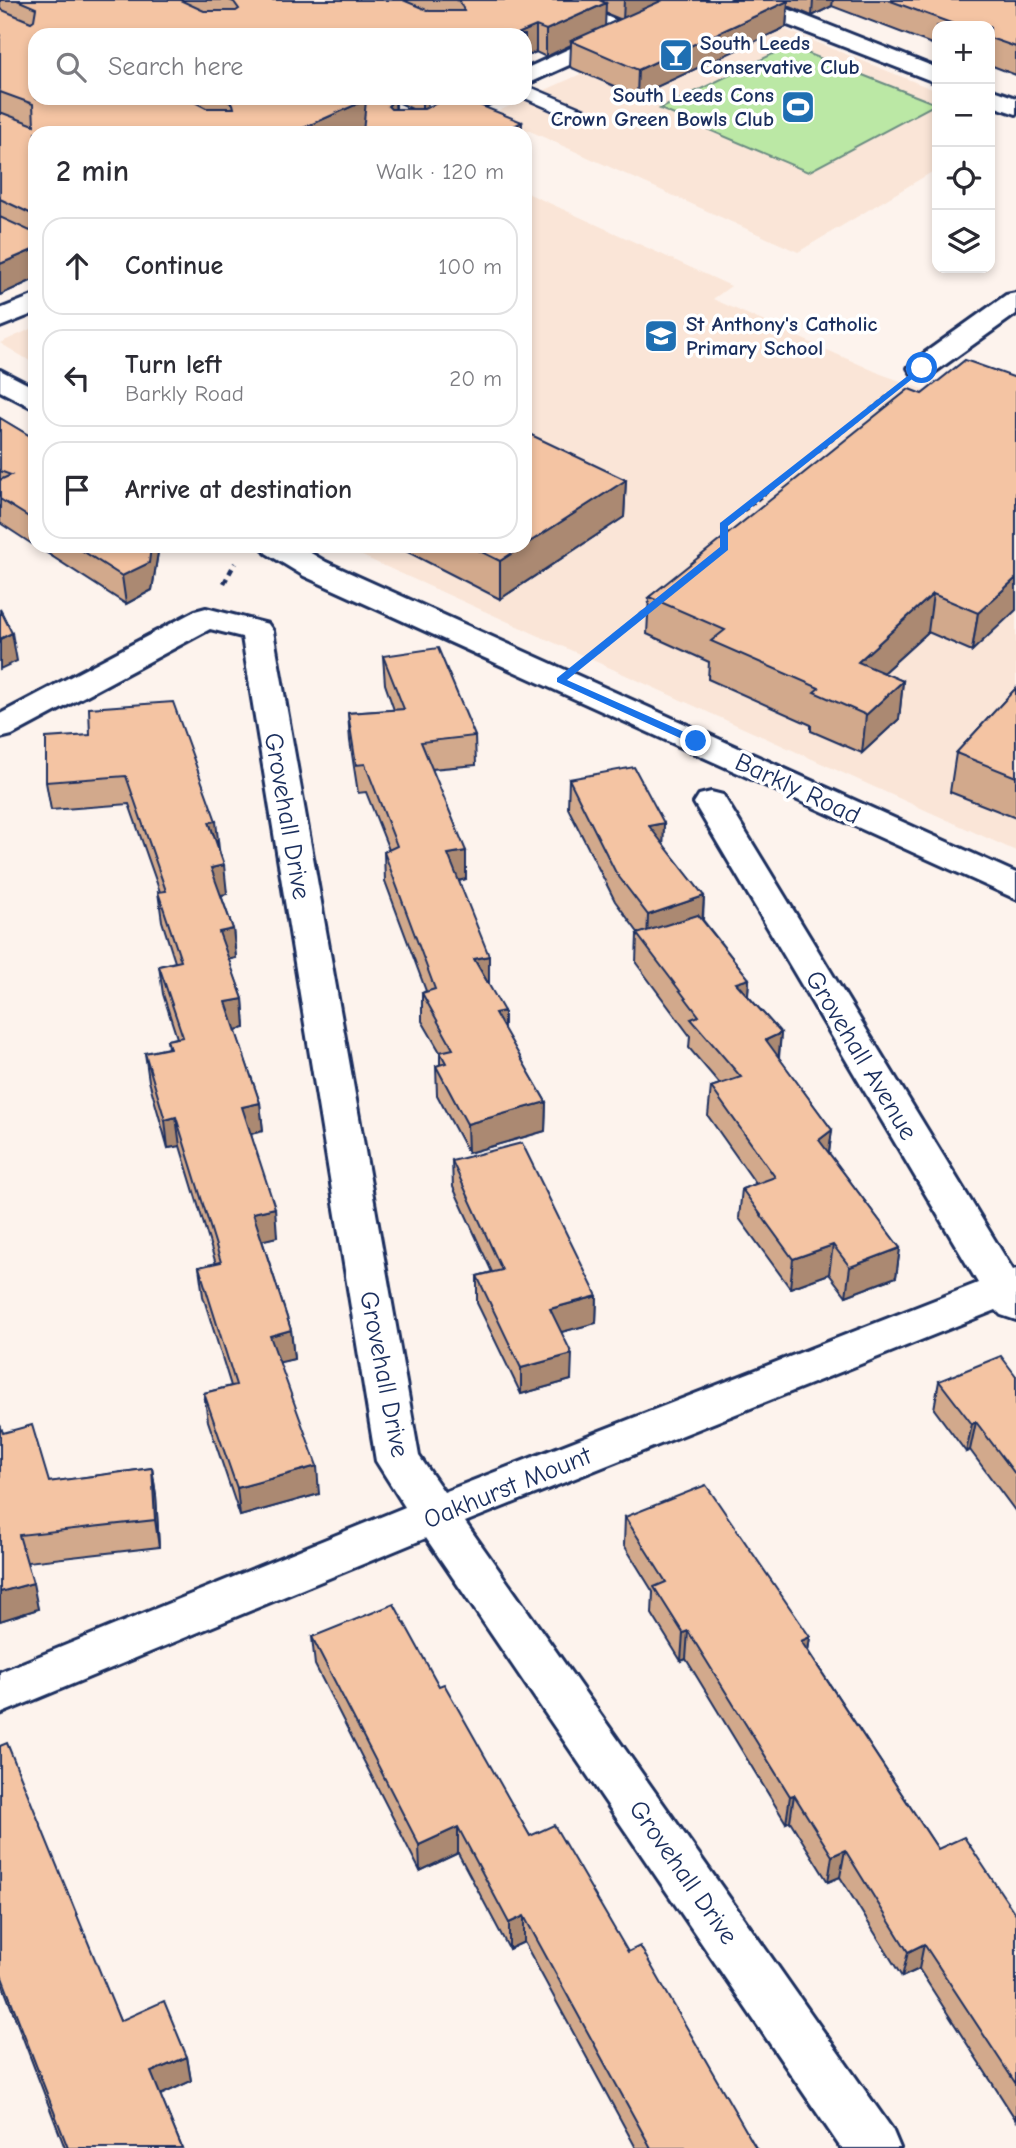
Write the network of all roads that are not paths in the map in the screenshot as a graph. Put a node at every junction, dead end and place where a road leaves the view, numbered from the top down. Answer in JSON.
{"nodes":[{"id":1,"x":555,"y":0,"type":"edge"},
{"id":2,"x":694,"y":0,"type":"edge"},
{"id":3,"x":744,"y":0,"type":"edge"},
{"id":4,"x":628,"y":30,"type":"junction"},
{"id":5,"x":932,"y":74,"type":"edge"},
{"id":6,"x":532,"y":75,"type":"edge"},
{"id":7,"x":532,"y":80,"type":"edge"},
{"id":8,"x":995,"y":98,"type":"edge"},
{"id":9,"x":461,"y":105,"type":"edge"},
{"id":10,"x":1016,"y":107,"type":"edge"},
{"id":11,"x":580,"y":115,"type":"dead end"},
{"id":12,"x":408,"y":124,"type":"edge"},
{"id":13,"x":1016,"y":301,"type":"edge"},
{"id":14,"x":28,"y":306,"type":"edge"},
{"id":15,"x":0,"y":319,"type":"edge"},
{"id":16,"x":922,"y":368,"type":"road end"},
{"id":17,"x":0,"y":379,"type":"edge"},
{"id":18,"x":28,"y":396,"type":"edge"},
{"id":19,"x":288,"y":553,"type":"edge"},
{"id":20,"x":0,"y":728,"type":"edge"},
{"id":21,"x":711,"y":803,"type":"dead end"},
{"id":22,"x":1016,"y":887,"type":"edge"},
{"id":23,"x":1012,"y":1293,"type":"edge"},
{"id":24,"x":437,"y":1514,"type":"junction"},
{"id":25,"x":0,"y":1693,"type":"edge"},
{"id":26,"x":873,"y":2148,"type":"edge"}],
"edges":[{"from":1,"to":4,"type":"lane"},
{"from":2,"to":4,"type":"street"},
{"from":3,"to":5,"type":"street"},
{"from":4,"to":6,"type":"street"},
{"from":7,"to":11,"type":"lane"},
{"from":8,"to":10,"type":"street"},
{"from":9,"to":12,"type":"street"},
{"from":13,"to":16,"type":"street"},
{"from":14,"to":15,"type":"street"},
{"from":17,"to":18,"type":"street"},
{"from":19,"to":22,"type":"street","name":"Barkly Road"},
{"from":20,"to":24,"type":"street","name":"Grovehall Drive"},
{"from":21,"to":23,"type":"street","name":"Grovehall Avenue"},
{"from":23,"to":24,"type":"street","name":"Oakhurst Mount"},
{"from":24,"to":25,"type":"street","name":"Oakhurst Mount"},
{"from":24,"to":26,"type":"street","name":"Grovehall Drive"}]}
